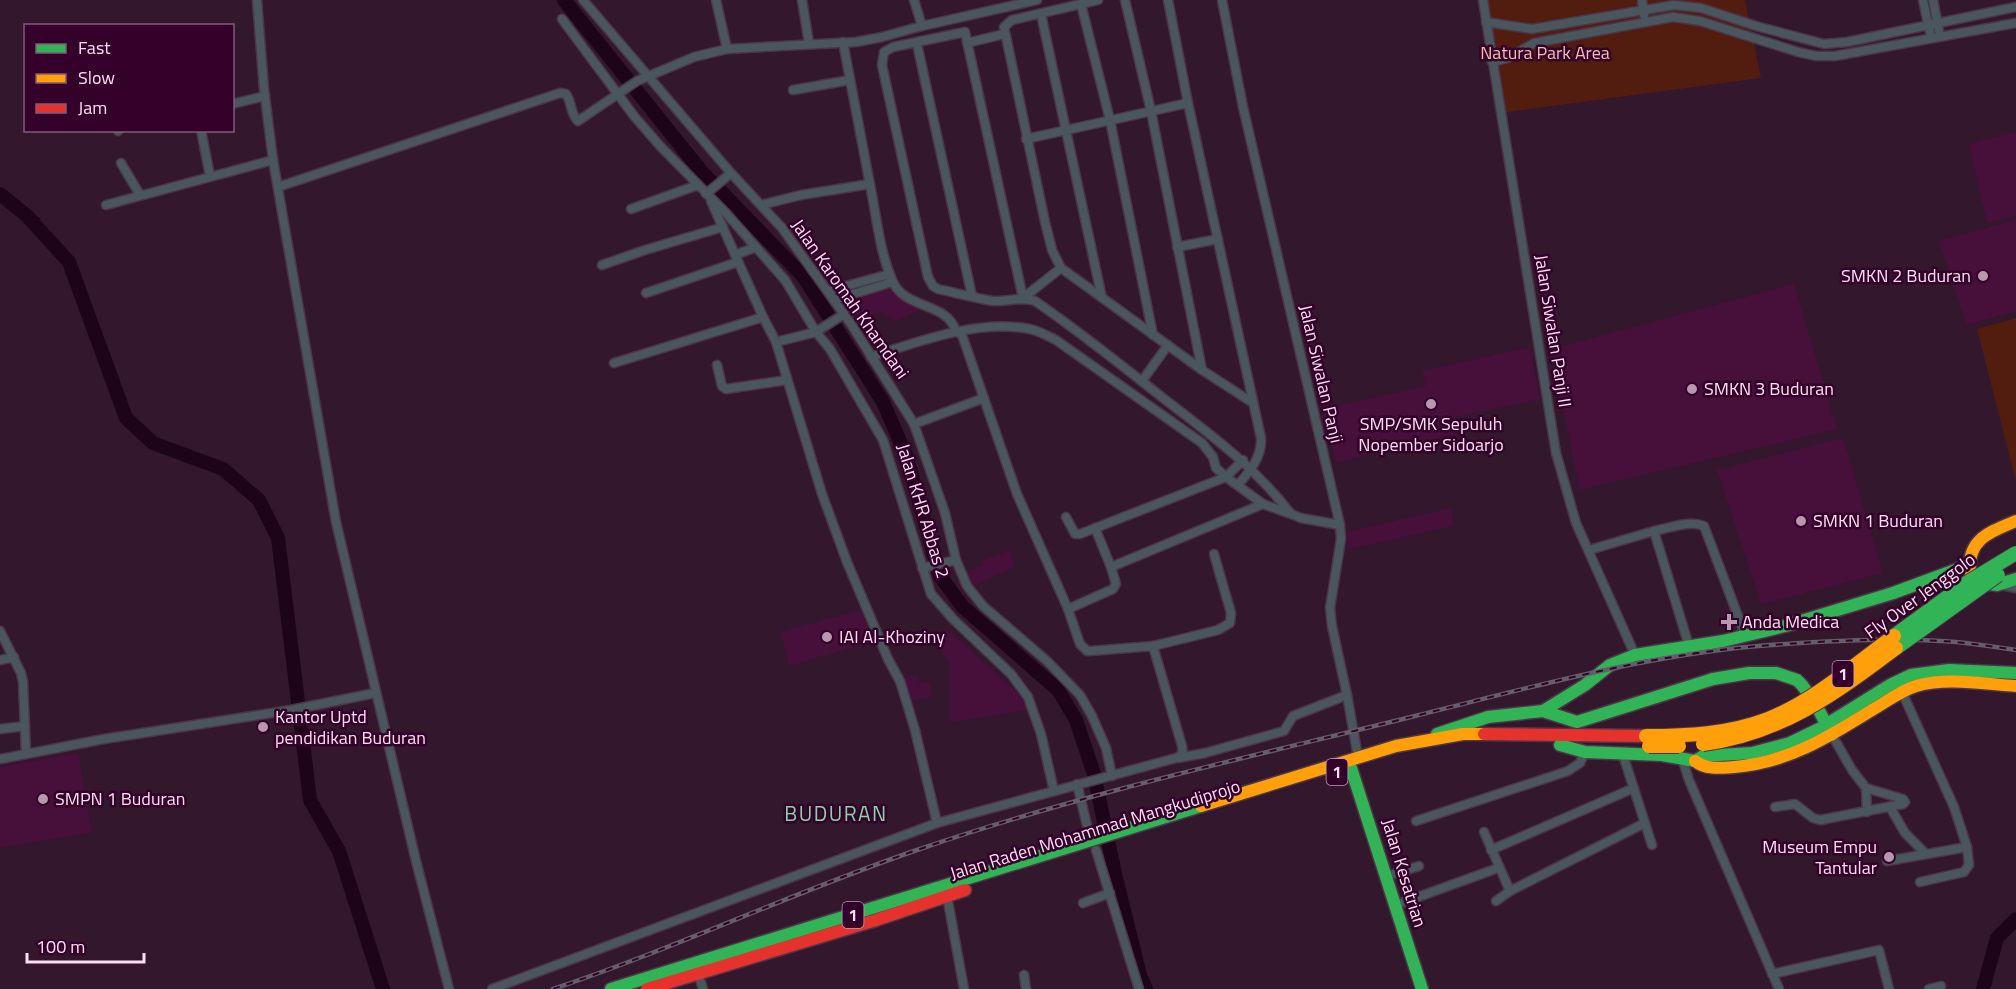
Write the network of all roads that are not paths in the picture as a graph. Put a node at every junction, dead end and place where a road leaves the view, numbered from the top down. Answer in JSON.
{"nodes":[{"id":1,"x":257,"y":0,"type":"edge"},
{"id":2,"x":583,"y":0,"type":"edge"},
{"id":3,"x":716,"y":0,"type":"edge"},
{"id":4,"x":802,"y":0,"type":"edge"},
{"id":5,"x":914,"y":0,"type":"edge"},
{"id":6,"x":1037,"y":0,"type":"edge"},
{"id":7,"x":1098,"y":0,"type":"edge"},
{"id":8,"x":1125,"y":0,"type":"edge"},
{"id":9,"x":1168,"y":0,"type":"edge"},
{"id":10,"x":1222,"y":0,"type":"edge"},
{"id":11,"x":1483,"y":0,"type":"edge"},
{"id":12,"x":1642,"y":0,"type":"edge"},
{"id":13,"x":1923,"y":0,"type":"edge"},
{"id":14,"x":1933,"y":0,"type":"edge"},
{"id":15,"x":1081,"y":4,"type":"junction"},
{"id":16,"x":1655,"y":4,"type":"edge"},
{"id":17,"x":2016,"y":7,"type":"edge"},
{"id":18,"x":1701,"y":8,"type":"junction"},
{"id":19,"x":1644,"y":10,"type":"junction"},
{"id":20,"x":1041,"y":14,"type":"junction"},
{"id":21,"x":963,"y":18,"type":"junction"},
{"id":22,"x":1730,"y":18,"type":"junction"},
{"id":23,"x":562,"y":19,"type":"dead end"},
{"id":24,"x":1658,"y":19,"type":"junction"},
{"id":25,"x":1698,"y":20,"type":"junction"},
{"id":26,"x":1646,"y":21,"type":"junction"},
{"id":27,"x":1486,"y":22,"type":"junction"},
{"id":28,"x":1933,"y":23,"type":"junction"},
{"id":29,"x":2016,"y":23,"type":"edge"},
{"id":30,"x":922,"y":26,"type":"junction"},
{"id":31,"x":1532,"y":29,"type":"junction"},
{"id":32,"x":1727,"y":29,"type":"junction"},
{"id":33,"x":965,"y":33,"type":"junction"},
{"id":34,"x":1004,"y":34,"type":"junction"},
{"id":35,"x":1935,"y":37,"type":"junction"},
{"id":36,"x":1813,"y":41,"type":"junction"},
{"id":37,"x":843,"y":42,"type":"junction"},
{"id":38,"x":809,"y":43,"type":"junction"},
{"id":39,"x":1534,"y":43,"type":"junction"},
{"id":40,"x":1832,"y":43,"type":"junction"},
{"id":41,"x":917,"y":44,"type":"junction"},
{"id":42,"x":967,"y":44,"type":"junction"},
{"id":43,"x":727,"y":49,"type":"junction"},
{"id":44,"x":1812,"y":55,"type":"junction"},
{"id":45,"x":1835,"y":56,"type":"junction"},
{"id":46,"x":1491,"y":62,"type":"junction"},
{"id":47,"x":649,"y":76,"type":"junction"},
{"id":48,"x":850,"y":80,"type":"junction"},
{"id":49,"x":793,"y":90,"type":"dead end"},
{"id":50,"x":620,"y":92,"type":"junction"},
{"id":51,"x":265,"y":96,"type":"junction"},
{"id":52,"x":1188,"y":103,"type":"junction"},
{"id":53,"x":234,"y":104,"type":"edge"},
{"id":54,"x":1151,"y":111,"type":"junction"},
{"id":55,"x":1110,"y":120,"type":"junction"},
{"id":56,"x":1066,"y":130,"type":"junction"},
{"id":57,"x":201,"y":132,"type":"edge"},
{"id":58,"x":1026,"y":139,"type":"junction"},
{"id":59,"x":273,"y":160,"type":"junction"},
{"id":60,"x":121,"y":163,"type":"dead end"},
{"id":61,"x":210,"y":176,"type":"junction"},
{"id":62,"x":728,"y":176,"type":"junction"},
{"id":63,"x":870,"y":184,"type":"junction"},
{"id":64,"x":698,"y":185,"type":"junction"},
{"id":65,"x":278,"y":187,"type":"junction"},
{"id":66,"x":709,"y":194,"type":"junction"},
{"id":67,"x":140,"y":195,"type":"junction"},
{"id":68,"x":106,"y":205,"type":"dead end"},
{"id":69,"x":761,"y":205,"type":"junction"},
{"id":70,"x":631,"y":209,"type":"dead end"},
{"id":71,"x":723,"y":227,"type":"junction"},
{"id":72,"x":1218,"y":239,"type":"junction"},
{"id":73,"x":756,"y":247,"type":"junction"},
{"id":74,"x":1177,"y":247,"type":"junction"},
{"id":75,"x":737,"y":259,"type":"junction"},
{"id":76,"x":602,"y":266,"type":"dead end"},
{"id":77,"x":1061,"y":268,"type":"junction"},
{"id":78,"x":891,"y":278,"type":"junction"},
{"id":79,"x":828,"y":291,"type":"junction"},
{"id":80,"x":646,"y":293,"type":"dead end"},
{"id":81,"x":972,"y":296,"type":"junction"},
{"id":82,"x":1023,"y":298,"type":"junction"},
{"id":83,"x":1102,"y":298,"type":"junction"},
{"id":84,"x":834,"y":300,"type":"junction"},
{"id":85,"x":842,"y":316,"type":"junction"},
{"id":86,"x":763,"y":317,"type":"junction"},
{"id":87,"x":819,"y":330,"type":"junction"},
{"id":88,"x":956,"y":332,"type":"junction"},
{"id":89,"x":1153,"y":335,"type":"junction"},
{"id":90,"x":776,"y":342,"type":"junction"},
{"id":91,"x":1167,"y":345,"type":"junction"},
{"id":92,"x":871,"y":357,"type":"junction"},
{"id":93,"x":614,"y":363,"type":"dead end"},
{"id":94,"x":717,"y":365,"type":"dead end"},
{"id":95,"x":1202,"y":370,"type":"junction"},
{"id":96,"x":787,"y":380,"type":"junction"},
{"id":97,"x":1142,"y":381,"type":"junction"},
{"id":98,"x":984,"y":398,"type":"junction"},
{"id":99,"x":1253,"y":403,"type":"junction"},
{"id":100,"x":914,"y":424,"type":"junction"},
{"id":101,"x":1243,"y":460,"type":"junction"},
{"id":102,"x":1251,"y":470,"type":"junction"},
{"id":103,"x":1226,"y":477,"type":"junction"},
{"id":104,"x":1238,"y":485,"type":"junction"},
{"id":105,"x":1263,"y":504,"type":"junction"},
{"id":106,"x":1291,"y":514,"type":"junction"},
{"id":107,"x":1066,"y":517,"type":"dead end"},
{"id":108,"x":2016,"y":522,"type":"edge"},
{"id":109,"x":1340,"y":525,"type":"junction"},
{"id":110,"x":1095,"y":528,"type":"junction"},
{"id":111,"x":1654,"y":531,"type":"junction"},
{"id":112,"x":1589,"y":549,"type":"junction"},
{"id":113,"x":2016,"y":553,"type":"edge"},
{"id":114,"x":1214,"y":554,"type":"dead end"},
{"id":115,"x":953,"y":560,"type":"junction"},
{"id":116,"x":1969,"y":565,"type":"junction"},
{"id":117,"x":2016,"y":565,"type":"edge"},
{"id":118,"x":1111,"y":567,"type":"junction"},
{"id":119,"x":924,"y":568,"type":"junction"},
{"id":120,"x":2016,"y":579,"type":"edge"},
{"id":121,"x":1997,"y":585,"type":"junction"},
{"id":122,"x":2016,"y":588,"type":"edge"},
{"id":123,"x":1068,"y":609,"type":"junction"},
{"id":124,"x":0,"y":631,"type":"edge"},
{"id":125,"x":1746,"y":636,"type":"junction"},
{"id":126,"x":1153,"y":646,"type":"junction"},
{"id":127,"x":1689,"y":646,"type":"junction"},
{"id":128,"x":1635,"y":655,"type":"junction"},
{"id":129,"x":14,"y":657,"type":"junction"},
{"id":130,"x":0,"y":660,"type":"edge"},
{"id":131,"x":2016,"y":673,"type":"edge"},
{"id":132,"x":2016,"y":686,"type":"edge"},
{"id":133,"x":1902,"y":692,"type":"junction"},
{"id":134,"x":375,"y":693,"type":"junction"},
{"id":135,"x":1347,"y":695,"type":"junction"},
{"id":136,"x":1543,"y":711,"type":"junction"},
{"id":137,"x":25,"y":726,"type":"junction"},
{"id":138,"x":0,"y":729,"type":"edge"},
{"id":139,"x":1829,"y":730,"type":"junction"},
{"id":140,"x":1419,"y":741,"type":"junction"},
{"id":141,"x":1648,"y":741,"type":"junction"},
{"id":142,"x":1560,"y":745,"type":"junction"},
{"id":143,"x":1585,"y":752,"type":"junction"},
{"id":144,"x":26,"y":754,"type":"junction"},
{"id":145,"x":1623,"y":755,"type":"junction"},
{"id":146,"x":1176,"y":758,"type":"junction"},
{"id":147,"x":0,"y":759,"type":"edge"},
{"id":148,"x":1689,"y":759,"type":"junction"},
{"id":149,"x":1355,"y":762,"type":"junction"},
{"id":150,"x":1112,"y":776,"type":"junction"},
{"id":151,"x":1077,"y":784,"type":"junction"},
{"id":152,"x":1634,"y":788,"type":"junction"},
{"id":153,"x":1866,"y":788,"type":"junction"},
{"id":154,"x":1054,"y":791,"type":"junction"},
{"id":155,"x":1775,"y":807,"type":"dead end"},
{"id":156,"x":1890,"y":807,"type":"junction"},
{"id":157,"x":1867,"y":812,"type":"junction"},
{"id":158,"x":1416,"y":821,"type":"dead end"},
{"id":159,"x":1645,"y":822,"type":"junction"},
{"id":160,"x":937,"y":823,"type":"junction"},
{"id":161,"x":1484,"y":832,"type":"dead end"},
{"id":162,"x":1095,"y":845,"type":"junction"},
{"id":163,"x":1652,"y":845,"type":"dead end"},
{"id":164,"x":1967,"y":847,"type":"junction"},
{"id":165,"x":1491,"y":850,"type":"junction"},
{"id":166,"x":1925,"y":853,"type":"junction"},
{"id":167,"x":1887,"y":861,"type":"dead end"},
{"id":168,"x":1419,"y":866,"type":"dead end"},
{"id":169,"x":1498,"y":868,"type":"junction"},
{"id":170,"x":1387,"y":876,"type":"junction"},
{"id":171,"x":1920,"y":882,"type":"dead end"},
{"id":172,"x":1510,"y":891,"type":"junction"},
{"id":173,"x":1110,"y":893,"type":"junction"},
{"id":174,"x":947,"y":896,"type":"junction"},
{"id":175,"x":1496,"y":901,"type":"dead end"},
{"id":176,"x":1083,"y":903,"type":"dead end"},
{"id":177,"x":1396,"y":905,"type":"junction"},
{"id":178,"x":898,"y":907,"type":"junction"},
{"id":179,"x":875,"y":915,"type":"junction"},
{"id":180,"x":698,"y":974,"type":"junction"},
{"id":181,"x":1772,"y":974,"type":"junction"},
{"id":182,"x":1024,"y":975,"type":"dead end"},
{"id":183,"x":1941,"y":986,"type":"dead end"},
{"id":184,"x":449,"y":989,"type":"edge"},
{"id":185,"x":492,"y":989,"type":"edge"},
{"id":186,"x":611,"y":989,"type":"edge"},
{"id":187,"x":647,"y":989,"type":"edge"},
{"id":188,"x":703,"y":989,"type":"edge"},
{"id":189,"x":964,"y":989,"type":"edge"},
{"id":190,"x":1026,"y":989,"type":"edge"},
{"id":191,"x":1139,"y":989,"type":"edge"},
{"id":192,"x":1422,"y":989,"type":"edge"},
{"id":193,"x":1779,"y":989,"type":"edge"},
{"id":194,"x":1889,"y":989,"type":"edge"},
{"id":195,"x":1929,"y":989,"type":"edge"}],
"edges":[{"from":1,"to":51,"type":"street"},
{"from":2,"to":47,"type":"street","name":"Jalan Karomah Khamdani"},
{"from":3,"to":43,"type":"street"},
{"from":4,"to":38,"type":"street"},
{"from":5,"to":30,"type":"street"},
{"from":6,"to":21,"type":"street"},
{"from":7,"to":15,"type":"street"},
{"from":8,"to":54,"type":"street"},
{"from":9,"to":52,"type":"street"},
{"from":10,"to":109,"type":"street","name":"Jalan Siwalan Panji"},
{"from":11,"to":27,"type":"street","name":"Jalan Siwalan Panji II"},
{"from":12,"to":19,"type":"street"},
{"from":13,"to":28,"type":"street"},
{"from":14,"to":28,"type":"street"},
{"from":15,"to":20,"type":"street"},
{"from":15,"to":55,"type":"street"},
{"from":16,"to":18,"type":"street"},
{"from":16,"to":19,"type":"street"},
{"from":16,"to":24,"type":"street"},
{"from":17,"to":28,"type":"street"},
{"from":18,"to":22,"type":"street"},
{"from":18,"to":25,"type":"street"},
{"from":19,"to":26,"type":"street"},
{"from":19,"to":31,"type":"street"},
{"from":20,"to":34,"type":"street"},
{"from":20,"to":56,"type":"street"},
{"from":21,"to":30,"type":"street"},
{"from":21,"to":33,"type":"street"},
{"from":22,"to":32,"type":"street"},
{"from":22,"to":36,"type":"street"},
{"from":23,"to":50,"type":"street"},
{"from":24,"to":25,"type":"street"},
{"from":24,"to":26,"type":"street"},
{"from":25,"to":32,"type":"street"},
{"from":26,"to":39,"type":"street"},
{"from":27,"to":31,"type":"street"},
{"from":27,"to":46,"type":"street","name":"Jalan Siwalan Panji II"},
{"from":28,"to":35,"type":"street"},
{"from":28,"to":40,"type":"street"},
{"from":29,"to":35,"type":"street"},
{"from":30,"to":37,"type":"street"},
{"from":31,"to":39,"type":"street"},
{"from":32,"to":44,"type":"street"},
{"from":33,"to":41,"type":"street"},
{"from":33,"to":42,"type":"street"},
{"from":34,"to":42,"type":"street"},
{"from":34,"to":58,"type":"street"},
{"from":35,"to":45,"type":"street"},
{"from":36,"to":40,"type":"street"},
{"from":36,"to":44,"type":"street"},
{"from":37,"to":38,"type":"street"},
{"from":37,"to":48,"type":"street"},
{"from":38,"to":43,"type":"street"},
{"from":39,"to":46,"type":"street"},
{"from":40,"to":45,"type":"street"},
{"from":41,"to":81,"type":"street"},
{"from":41,"to":81,"type":"street"},
{"from":42,"to":82,"type":"street"},
{"from":43,"to":47,"type":"street"},
{"from":44,"to":45,"type":"street"},
{"from":46,"to":112,"type":"street","name":"Jalan Siwalan Panji II"},
{"from":47,"to":50,"type":"street"},
{"from":47,"to":62,"type":"street","name":"Jalan Karomah Khamdani"},
{"from":48,"to":49,"type":"street"},
{"from":48,"to":63,"type":"street"},
{"from":50,"to":64,"type":"street"},
{"from":50,"to":65,"type":"street"},
{"from":51,"to":53,"type":"street"},
{"from":51,"to":59,"type":"street"},
{"from":52,"to":54,"type":"street"},
{"from":52,"to":72,"type":"street"},
{"from":54,"to":55,"type":"street"},
{"from":54,"to":74,"type":"street"},
{"from":55,"to":56,"type":"street"},
{"from":55,"to":89,"type":"street"},
{"from":56,"to":58,"type":"street"},
{"from":56,"to":83,"type":"street"},
{"from":57,"to":61,"type":"street"},
{"from":58,"to":77,"type":"street"},
{"from":59,"to":61,"type":"street"},
{"from":59,"to":65,"type":"street"},
{"from":60,"to":67,"type":"street"},
{"from":61,"to":67,"type":"street"},
{"from":62,"to":66,"type":"street"},
{"from":62,"to":69,"type":"street","name":"Jalan Karomah Khamdani"},
{"from":63,"to":69,"type":"street"},
{"from":63,"to":78,"type":"street"},
{"from":64,"to":66,"type":"street"},
{"from":64,"to":70,"type":"street"},
{"from":65,"to":134,"type":"street"},
{"from":66,"to":71,"type":"street"},
{"from":66,"to":73,"type":"street","name":"Jalan KHR Abbas 2"},
{"from":67,"to":68,"type":"street"},
{"from":69,"to":79,"type":"street","name":"Jalan Karomah Khamdani"},
{"from":71,"to":75,"type":"street"},
{"from":71,"to":76,"type":"street"},
{"from":72,"to":74,"type":"street"},
{"from":72,"to":99,"type":"street"},
{"from":73,"to":75,"type":"street"},
{"from":73,"to":87,"type":"street","name":"Jalan KHR Abbas 2"},
{"from":74,"to":95,"type":"street"},
{"from":75,"to":80,"type":"street"},
{"from":75,"to":86,"type":"street"},
{"from":77,"to":82,"type":"street"},
{"from":77,"to":83,"type":"street"},
{"from":78,"to":79,"type":"street"},
{"from":78,"to":84,"type":"street"},
{"from":78,"to":88,"type":"street"},
{"from":79,"to":84,"type":"street","name":"Jalan Karomah Khamdani"},
{"from":81,"to":82,"type":"street"},
{"from":82,"to":97,"type":"street"},
{"from":83,"to":89,"type":"street"},
{"from":84,"to":85,"type":"street","name":"Jalan Karomah Khamdani"},
{"from":85,"to":87,"type":"street"},
{"from":85,"to":92,"type":"street","name":"Jalan Karomah Khamdani"},
{"from":86,"to":90,"type":"street"},
{"from":86,"to":93,"type":"street"},
{"from":87,"to":90,"type":"street"},
{"from":87,"to":119,"type":"street","name":"Jalan KHR Abbas 2"},
{"from":88,"to":92,"type":"street"},
{"from":88,"to":98,"type":"street"},
{"from":88,"to":103,"type":"street"},
{"from":89,"to":91,"type":"street"},
{"from":90,"to":96,"type":"street"},
{"from":91,"to":95,"type":"street"},
{"from":91,"to":97,"type":"street"},
{"from":92,"to":100,"type":"street","name":"Jalan Karomah Khamdani"},
{"from":94,"to":96,"type":"street"},
{"from":95,"to":99,"type":"street"},
{"from":96,"to":160,"type":"street"},
{"from":97,"to":101,"type":"street"},
{"from":98,"to":100,"type":"street"},
{"from":98,"to":123,"type":"street"},
{"from":99,"to":102,"type":"street"},
{"from":100,"to":115,"type":"street","name":"Jalan Karomah Khamdani"},
{"from":101,"to":102,"type":"street"},
{"from":101,"to":103,"type":"street"},
{"from":102,"to":104,"type":"street"},
{"from":102,"to":106,"type":"street"},
{"from":103,"to":104,"type":"street"},
{"from":103,"to":110,"type":"street"},
{"from":104,"to":105,"type":"street"},
{"from":105,"to":106,"type":"street"},
{"from":105,"to":118,"type":"street"},
{"from":106,"to":109,"type":"street"},
{"from":107,"to":110,"type":"street"},
{"from":108,"to":116,"type":"main road"},
{"from":109,"to":135,"type":"street","name":"Jalan Siwalan Panji"},
{"from":110,"to":118,"type":"street"},
{"from":111,"to":112,"type":"street"},
{"from":111,"to":125,"type":"street"},
{"from":111,"to":127,"type":"street"},
{"from":112,"to":128,"type":"street","name":"Jalan Siwalan Panji II"},
{"from":113,"to":141,"type":"main road","name":"Fly Over Jenggolo","number":"1","bridge":true},
{"from":114,"to":126,"type":"street"},
{"from":115,"to":119,"type":"street"},
{"from":115,"to":150,"type":"street","name":"Jalan Karomah Khamdani"},
{"from":116,"to":121,"type":"main road"},
{"from":116,"to":125,"type":"main road","name":"Jalan Raden Mohammad Mangkudiprojo"},
{"from":117,"to":141,"type":"main road","name":"Fly Over Jenggolo","number":"1","bridge":true},
{"from":118,"to":123,"type":"street"},
{"from":119,"to":154,"type":"street","name":"Jalan KHR Abbas 2"},
{"from":120,"to":121,"type":"main road"},
{"from":121,"to":122,"type":"street"},
{"from":123,"to":126,"type":"street"},
{"from":124,"to":129,"type":"street"},
{"from":125,"to":127,"type":"main road","name":"Jalan Raden Mohammad Mangkudiprojo"},
{"from":126,"to":146,"type":"street"},
{"from":127,"to":128,"type":"main road","name":"Jalan Raden Mohammad Mangkudiprojo"},
{"from":128,"to":136,"type":"main road","name":"Jalan Raden Mohammad Mangkudiprojo"},
{"from":129,"to":130,"type":"street"},
{"from":129,"to":137,"type":"street"},
{"from":131,"to":139,"type":"main road"},
{"from":132,"to":133,"type":"main road"},
{"from":133,"to":139,"type":"main road"},
{"from":133,"to":164,"type":"street"},
{"from":134,"to":144,"type":"street"},
{"from":134,"to":184,"type":"street"},
{"from":135,"to":146,"type":"street"},
{"from":135,"to":149,"type":"street","name":"Jalan Siwalan Panji"},
{"from":136,"to":139,"type":"main road","name":"Jalan Raden Mohammad Mangkudiprojo"},
{"from":136,"to":140,"type":"main road","name":"Jalan Raden Mohammad Mangkudiprojo"},
{"from":137,"to":138,"type":"street"},
{"from":137,"to":144,"type":"street"},
{"from":139,"to":148,"type":"main road","name":"Jalan Raden Mohammad Mangkudiprojo"},
{"from":139,"to":153,"type":"street"},
{"from":140,"to":141,"type":"main road","name":"Jalan Raden Mohammad Mangkudiprojo","number":"1"},
{"from":140,"to":149,"type":"main road","name":"Jalan Raden Mohammad Mangkudiprojo","number":"1"},
{"from":141,"to":142,"type":"main road","name":"Jalan Raden Mohammad Mangkudiprojo","number":"1"},
{"from":142,"to":143,"type":"main road","name":"Jalan Raden Mohammad Mangkudiprojo"},
{"from":142,"to":149,"type":"main road","name":"Jalan Raden Mohammad Mangkudiprojo","number":"1"},
{"from":143,"to":145,"type":"main road","name":"Jalan Raden Mohammad Mangkudiprojo"},
{"from":143,"to":158,"type":"street"},
{"from":144,"to":147,"type":"street"},
{"from":145,"to":148,"type":"main road","name":"Jalan Raden Mohammad Mangkudiprojo"},
{"from":145,"to":152,"type":"street"},
{"from":146,"to":150,"type":"street"},
{"from":148,"to":181,"type":"street"},
{"from":149,"to":162,"type":"main road","name":"Jalan Raden Mohammad Mangkudiprojo","number":"1"},
{"from":149,"to":170,"type":"main road","name":"Jalan Kesatrian"},
{"from":150,"to":151,"type":"street"},
{"from":151,"to":154,"type":"street"},
{"from":151,"to":162,"type":"street"},
{"from":152,"to":159,"type":"street"},
{"from":152,"to":165,"type":"street"},
{"from":153,"to":156,"type":"street"},
{"from":153,"to":157,"type":"street"},
{"from":154,"to":160,"type":"street"},
{"from":155,"to":157,"type":"street"},
{"from":156,"to":157,"type":"street"},
{"from":156,"to":166,"type":"street"},
{"from":159,"to":163,"type":"street"},
{"from":159,"to":172,"type":"street"},
{"from":160,"to":185,"type":"street"},
{"from":161,"to":165,"type":"street"},
{"from":162,"to":173,"type":"street"},
{"from":162,"to":174,"type":"main road","name":"Jalan Raden Mohammad Mangkudiprojo","number":"1"},
{"from":162,"to":178,"type":"main road","name":"Jalan Raden Mohammad Mangkudiprojo","number":"1"},
{"from":164,"to":166,"type":"street"},
{"from":164,"to":171,"type":"street"},
{"from":165,"to":169,"type":"street"},
{"from":166,"to":167,"type":"street"},
{"from":168,"to":170,"type":"street"},
{"from":169,"to":172,"type":"street"},
{"from":169,"to":177,"type":"street"},
{"from":170,"to":177,"type":"main road","name":"Jalan Kesatrian"},
{"from":172,"to":175,"type":"street"},
{"from":173,"to":176,"type":"street"},
{"from":173,"to":191,"type":"street"},
{"from":174,"to":178,"type":"main road","name":"Jalan Raden Mohammad Mangkudiprojo","number":"1"},
{"from":174,"to":189,"type":"street"},
{"from":177,"to":192,"type":"main road","name":"Jalan Kesatrian"},
{"from":178,"to":179,"type":"main road","name":"Jalan Raden Mohammad Mangkudiprojo","number":"1"},
{"from":179,"to":180,"type":"main road","name":"Jalan Raden Mohammad Mangkudiprojo","number":"1"},
{"from":179,"to":186,"type":"main road","name":"Jalan Raden Mohammad Mangkudiprojo","number":"1"},
{"from":180,"to":187,"type":"main road","name":"Jalan Raden Mohammad Mangkudiprojo","number":"1"},
{"from":180,"to":188,"type":"street"},
{"from":181,"to":193,"type":"street"},
{"from":181,"to":194,"type":"street"},
{"from":182,"to":190,"type":"street"},
{"from":183,"to":195,"type":"street"}]}
